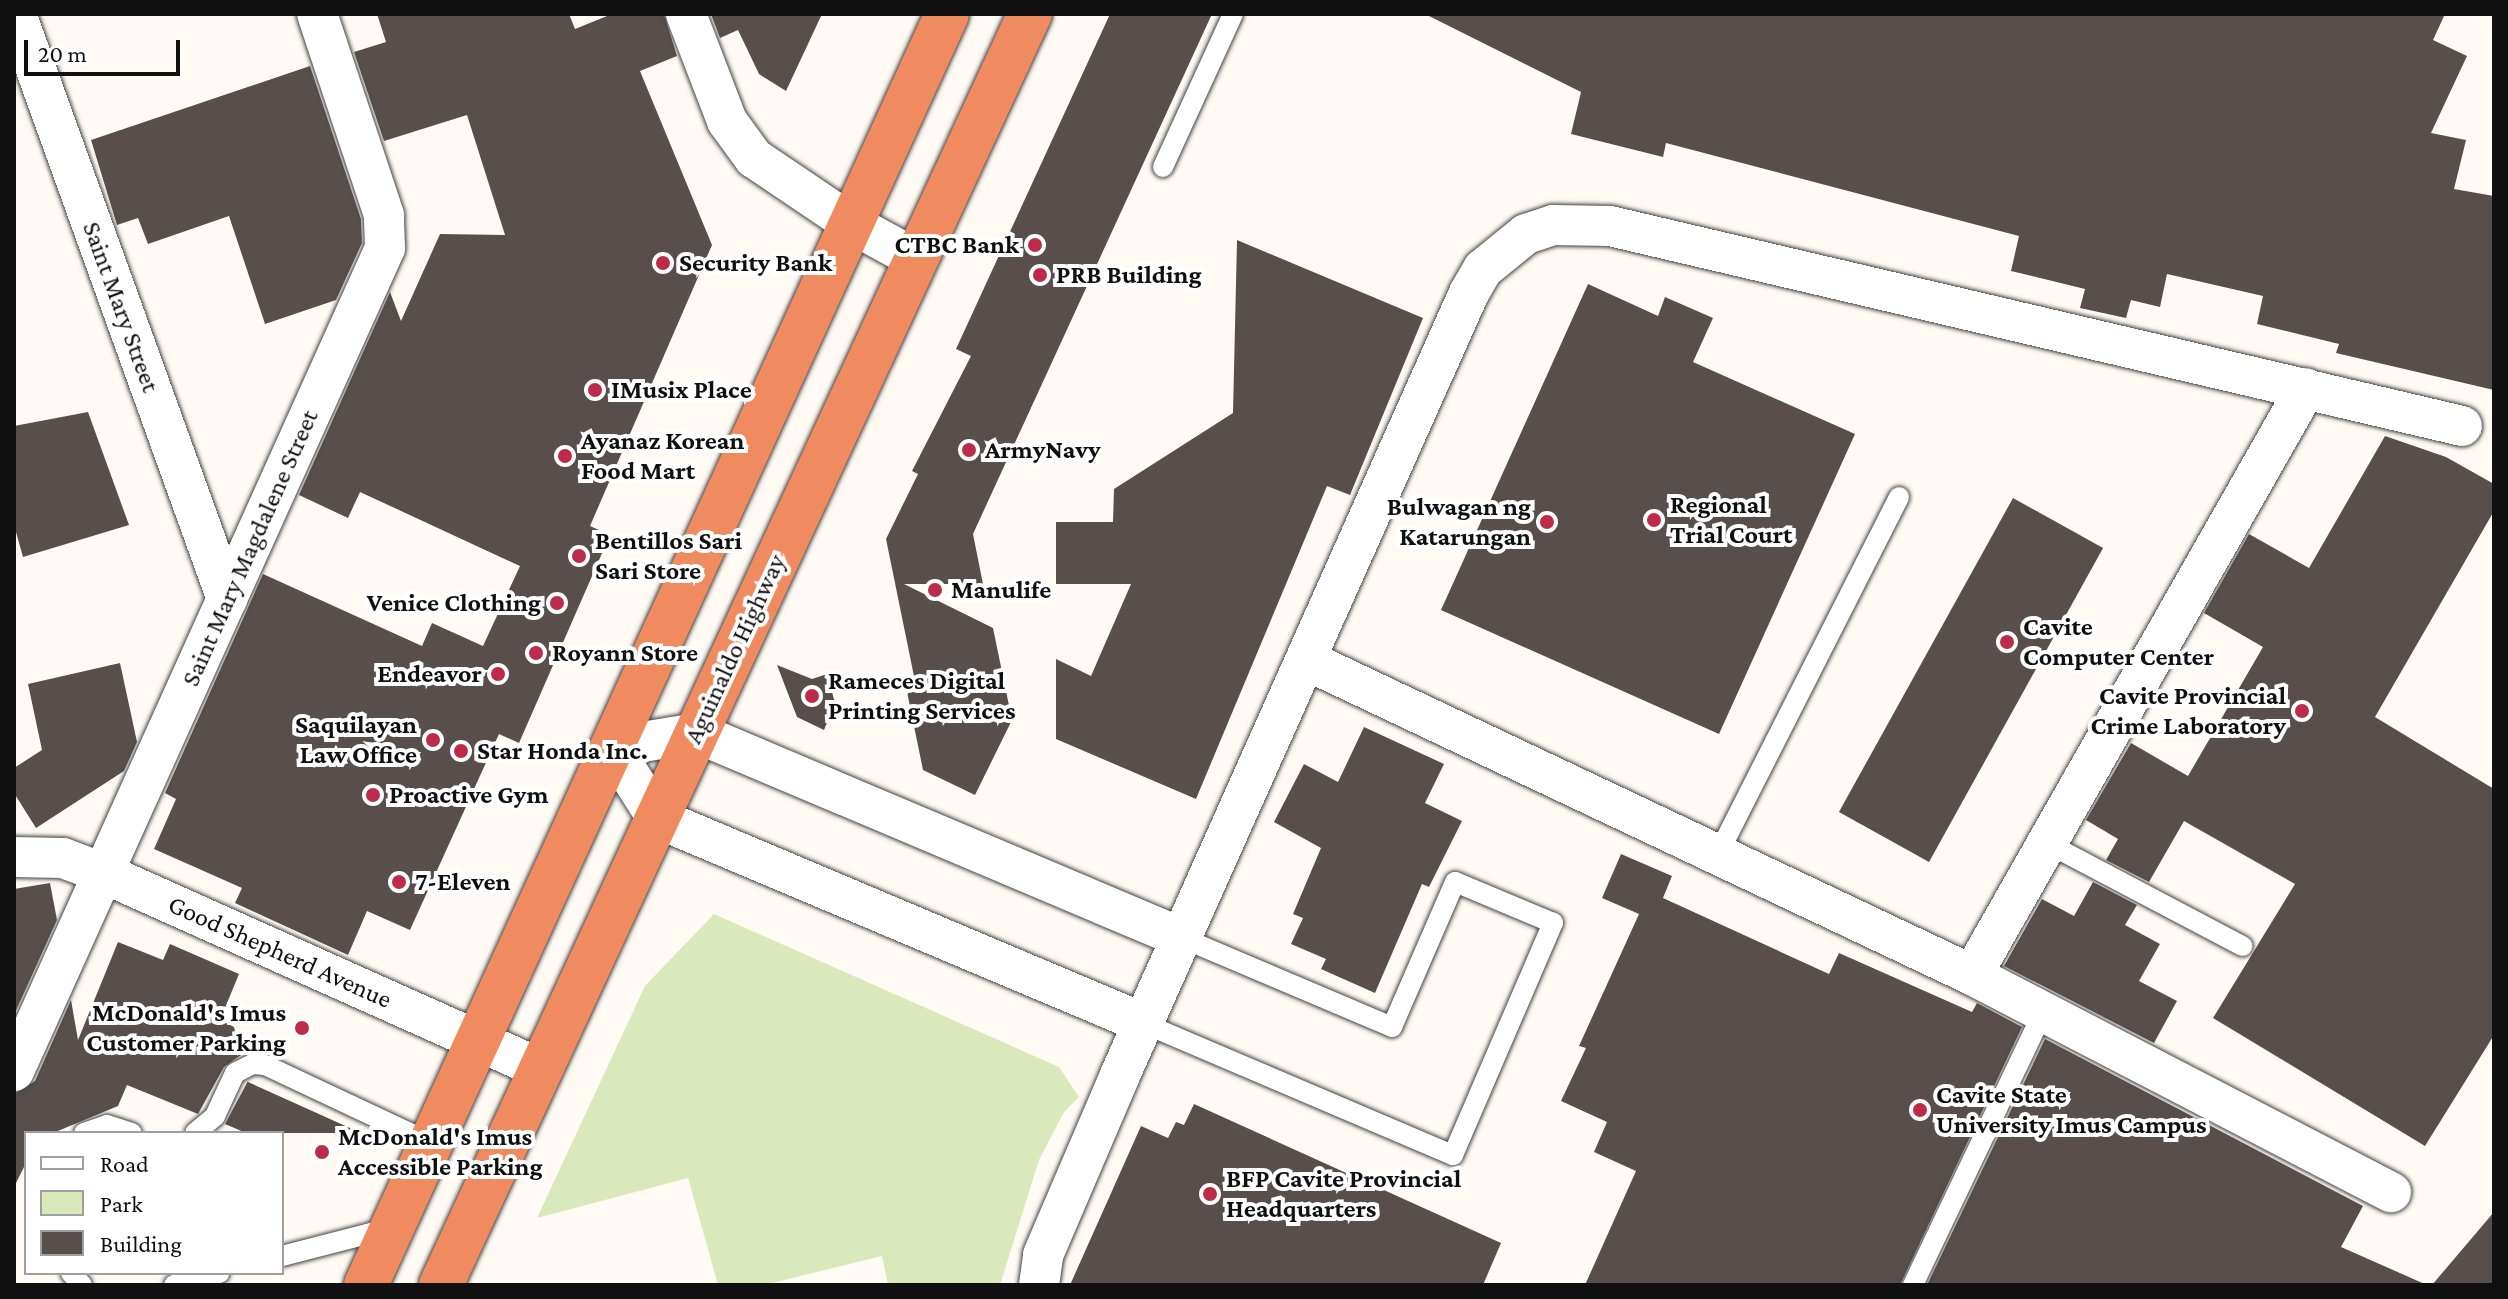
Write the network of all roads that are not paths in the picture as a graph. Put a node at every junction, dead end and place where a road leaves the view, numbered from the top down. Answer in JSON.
{"nodes":[{"id":1,"x":16,"y":14,"type":"edge"},
{"id":2,"x":317,"y":14,"type":"edge"},
{"id":3,"x":686,"y":14,"type":"edge"},
{"id":4,"x":947,"y":14,"type":"edge"},
{"id":5,"x":1030,"y":14,"type":"edge"},
{"id":6,"x":1233,"y":14,"type":"edge"},
{"id":7,"x":1163,"y":167,"type":"dead end"},
{"id":8,"x":852,"y":224,"type":"junction"},
{"id":9,"x":916,"y":259,"type":"junction"},
{"id":10,"x":2306,"y":388,"type":"junction"},
{"id":11,"x":2462,"y":426,"type":"dead end"},
{"id":12,"x":1899,"y":497,"type":"dead end"},
{"id":13,"x":227,"y":599,"type":"junction"},
{"id":14,"x":1306,"y":660,"type":"junction"},
{"id":15,"x":697,"y":733,"type":"junction"},
{"id":16,"x":612,"y":747,"type":"junction"},
{"id":17,"x":657,"y":818,"type":"junction"},
{"id":18,"x":2047,"y":843,"type":"junction"},
{"id":19,"x":1719,"y":852,"type":"junction"},
{"id":20,"x":14,"y":857,"type":"edge"},
{"id":21,"x":103,"y":873,"type":"junction"},
{"id":22,"x":1182,"y":938,"type":"junction"},
{"id":23,"x":2242,"y":946,"type":"dead end"},
{"id":24,"x":1972,"y":975,"type":"junction"},
{"id":25,"x":2043,"y":1012,"type":"junction"},
{"id":26,"x":1143,"y":1023,"type":"junction"},
{"id":27,"x":478,"y":1040,"type":"junction"},
{"id":28,"x":541,"y":1069,"type":"junction"},
{"id":29,"x":14,"y":1071,"type":"edge"},
{"id":30,"x":90,"y":1131,"type":"edge"},
{"id":31,"x":126,"y":1131,"type":"edge"},
{"id":32,"x":197,"y":1131,"type":"edge"},
{"id":33,"x":431,"y":1143,"type":"junction"},
{"id":34,"x":2391,"y":1192,"type":"dead end"},
{"id":35,"x":380,"y":1253,"type":"edge"},
{"id":36,"x":284,"y":1256,"type":"edge"},
{"id":37,"x":212,"y":1275,"type":"edge"},
{"id":38,"x":443,"y":1282,"type":"edge"},
{"id":39,"x":174,"y":1285,"type":"edge"},
{"id":40,"x":1039,"y":1285,"type":"edge"},
{"id":41,"x":1913,"y":1285,"type":"edge"}],
"edges":[{"from":1,"to":13,"type":"street","name":"Saint Mary Street"},
{"from":2,"to":13,"type":"street","name":"Saint Mary Magdalene Street"},
{"from":3,"to":8,"type":"street"},
{"from":4,"to":8,"type":"highway"},
{"from":5,"to":9,"type":"highway","name":"Aguinaldo Highway"},
{"from":6,"to":7,"type":"lane"},
{"from":8,"to":9,"type":"street"},
{"from":8,"to":16,"type":"highway"},
{"from":9,"to":15,"type":"highway","name":"Aguinaldo Highway"},
{"from":10,"to":11,"type":"street"},
{"from":10,"to":14,"type":"street"},
{"from":10,"to":18,"type":"street"},
{"from":12,"to":19,"type":"lane"},
{"from":13,"to":21,"type":"street","name":"Saint Mary Magdalene Street"},
{"from":14,"to":19,"type":"street"},
{"from":14,"to":22,"type":"street"},
{"from":15,"to":16,"type":"street"},
{"from":15,"to":17,"type":"highway","name":"Aguinaldo Highway"},
{"from":15,"to":22,"type":"street"},
{"from":16,"to":17,"type":"street"},
{"from":16,"to":27,"type":"highway"},
{"from":17,"to":26,"type":"street"},
{"from":17,"to":28,"type":"highway","name":"Aguinaldo Highway"},
{"from":18,"to":23,"type":"lane"},
{"from":18,"to":24,"type":"street"},
{"from":19,"to":24,"type":"street"},
{"from":20,"to":21,"type":"street","name":"Good Shepherd Avenue"},
{"from":21,"to":27,"type":"street","name":"Good Shepherd Avenue"},
{"from":21,"to":29,"type":"street","name":"Saint Mary Magdalene Street"},
{"from":22,"to":26,"type":"street"},
{"from":22,"to":26,"type":"lane"},
{"from":24,"to":25,"type":"street"},
{"from":25,"to":34,"type":"street"},
{"from":25,"to":41,"type":"lane"},
{"from":26,"to":40,"type":"street"},
{"from":27,"to":28,"type":"street","name":"Good Shepherd Avenue"},
{"from":27,"to":33,"type":"highway"},
{"from":28,"to":38,"type":"highway","name":"Aguinaldo Highway"},
{"from":30,"to":31,"type":"lane"},
{"from":32,"to":33,"type":"lane"},
{"from":33,"to":35,"type":"highway"},
{"from":35,"to":36,"type":"lane"},
{"from":35,"to":38,"type":"highway"},
{"from":37,"to":39,"type":"lane"}]}
